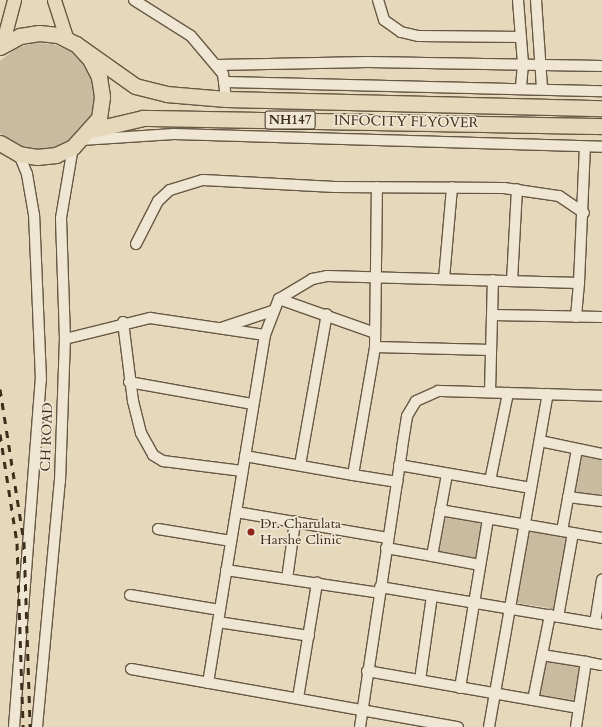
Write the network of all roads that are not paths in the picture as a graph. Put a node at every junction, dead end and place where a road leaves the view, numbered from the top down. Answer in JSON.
{"nodes":[{"id":1,"x":14,"y":0,"type":"edge"},
{"id":2,"x":54,"y":0,"type":"edge"},
{"id":3,"x":134,"y":0,"type":"edge"},
{"id":4,"x":378,"y":0,"type":"edge"},
{"id":5,"x":518,"y":0,"type":"edge"},
{"id":6,"x":536,"y":0,"type":"edge"},
{"id":7,"x":521,"y":37,"type":"junction"},
{"id":8,"x":71,"y":42,"type":"junction"},
{"id":9,"x":1,"y":46,"type":"edge"},
{"id":10,"x":523,"y":64,"type":"junction"},
{"id":11,"x":541,"y":64,"type":"junction"},
{"id":12,"x":217,"y":65,"type":"junction"},
{"id":13,"x":602,"y":66,"type":"edge"},
{"id":14,"x":226,"y":82,"type":"junction"},
{"id":15,"x":542,"y":88,"type":"junction"},
{"id":16,"x":521,"y":89,"type":"junction"},
{"id":17,"x":602,"y":91,"type":"edge"},
{"id":18,"x":226,"y":99,"type":"junction"},
{"id":19,"x":602,"y":108,"type":"edge"},
{"id":20,"x":602,"y":126,"type":"edge"},
{"id":21,"x":92,"y":130,"type":"junction"},
{"id":22,"x":1,"y":144,"type":"edge"},
{"id":23,"x":77,"y":144,"type":"junction"},
{"id":24,"x":586,"y":147,"type":"junction"},
{"id":25,"x":602,"y":147,"type":"edge"},
{"id":26,"x":19,"y":154,"type":"junction"},
{"id":27,"x":377,"y":187,"type":"junction"},
{"id":28,"x":452,"y":187,"type":"junction"},
{"id":29,"x":517,"y":189,"type":"junction"},
{"id":30,"x":584,"y":212,"type":"junction"},
{"id":31,"x":136,"y":244,"type":"dead end"},
{"id":32,"x":376,"y":277,"type":"junction"},
{"id":33,"x":444,"y":279,"type":"junction"},
{"id":34,"x":493,"y":280,"type":"junction"},
{"id":35,"x":512,"y":281,"type":"junction"},
{"id":36,"x":579,"y":283,"type":"junction"},
{"id":37,"x":279,"y":300,"type":"junction"},
{"id":38,"x":272,"y":311,"type":"junction"},
{"id":39,"x":327,"y":314,"type":"junction"},
{"id":40,"x":492,"y":315,"type":"junction"},
{"id":41,"x":576,"y":317,"type":"junction"},
{"id":42,"x":602,"y":317,"type":"edge"},
{"id":43,"x":123,"y":322,"type":"junction"},
{"id":44,"x":221,"y":328,"type":"junction"},
{"id":45,"x":375,"y":333,"type":"junction"},
{"id":46,"x":265,"y":335,"type":"junction"},
{"id":47,"x":65,"y":339,"type":"junction"},
{"id":48,"x":375,"y":347,"type":"junction"},
{"id":49,"x":491,"y":350,"type":"junction"},
{"id":50,"x":129,"y":382,"type":"junction"},
{"id":51,"x":490,"y":392,"type":"junction"},
{"id":52,"x":508,"y":393,"type":"junction"},
{"id":53,"x":548,"y":394,"type":"junction"},
{"id":54,"x":602,"y":396,"type":"edge"},
{"id":55,"x":253,"y":404,"type":"junction"},
{"id":56,"x":540,"y":441,"type":"junction"},
{"id":57,"x":578,"y":449,"type":"junction"},
{"id":58,"x":602,"y":454,"type":"edge"},
{"id":59,"x":245,"y":456,"type":"junction"},
{"id":60,"x":399,"y":465,"type":"junction"},
{"id":61,"x":300,"y":466,"type":"junction"},
{"id":62,"x":242,"y":471,"type":"junction"},
{"id":63,"x":447,"y":474,"type":"junction"},
{"id":64,"x":353,"y":475,"type":"junction"},
{"id":65,"x":490,"y":481,"type":"junction"},
{"id":66,"x":397,"y":482,"type":"junction"},
{"id":67,"x":531,"y":488,"type":"junction"},
{"id":68,"x":568,"y":497,"type":"junction"},
{"id":69,"x":602,"y":501,"type":"edge"},
{"id":70,"x":440,"y":510,"type":"junction"},
{"id":71,"x":236,"y":512,"type":"junction"},
{"id":72,"x":488,"y":518,"type":"junction"},
{"id":73,"x":295,"y":522,"type":"junction"},
{"id":74,"x":524,"y":525,"type":"junction"},
{"id":75,"x":158,"y":529,"type":"dead end"},
{"id":76,"x":562,"y":531,"type":"junction"},
{"id":77,"x":573,"y":533,"type":"junction"},
{"id":78,"x":388,"y":538,"type":"junction"},
{"id":79,"x":602,"y":538,"type":"edge"},
{"id":80,"x":231,"y":541,"type":"junction"},
{"id":81,"x":386,"y":548,"type":"junction"},
{"id":82,"x":432,"y":556,"type":"junction"},
{"id":83,"x":480,"y":565,"type":"junction"},
{"id":84,"x":226,"y":570,"type":"junction"},
{"id":85,"x":287,"y":579,"type":"junction"},
{"id":86,"x":602,"y":580,"type":"edge"},
{"id":87,"x":317,"y":583,"type":"junction"},
{"id":88,"x":380,"y":590,"type":"junction"},
{"id":89,"x":130,"y":595,"type":"dead end"},
{"id":90,"x":432,"y":596,"type":"junction"},
{"id":91,"x":474,"y":602,"type":"junction"},
{"id":92,"x":509,"y":608,"type":"junction"},
{"id":93,"x":220,"y":610,"type":"junction"},
{"id":94,"x":554,"y":616,"type":"junction"},
{"id":95,"x":218,"y":622,"type":"junction"},
{"id":96,"x":598,"y":623,"type":"edge"},
{"id":97,"x":308,"y":636,"type":"junction"},
{"id":98,"x":542,"y":655,"type":"junction"},
{"id":99,"x":586,"y":662,"type":"junction"},
{"id":100,"x":602,"y":665,"type":"edge"},
{"id":101,"x":131,"y":669,"type":"dead end"},
{"id":102,"x":367,"y":671,"type":"junction"},
{"id":103,"x":420,"y":680,"type":"junction"},
{"id":104,"x":208,"y":683,"type":"junction"},
{"id":105,"x":460,"y":688,"type":"junction"},
{"id":106,"x":494,"y":694,"type":"junction"},
{"id":107,"x":298,"y":698,"type":"junction"},
{"id":108,"x":533,"y":700,"type":"junction"},
{"id":109,"x":579,"y":708,"type":"junction"},
{"id":110,"x":361,"y":710,"type":"junction"},
{"id":111,"x":399,"y":722,"type":"edge"},
{"id":112,"x":442,"y":726,"type":"edge"},
{"id":113,"x":14,"y":727,"type":"edge"},
{"id":114,"x":37,"y":727,"type":"edge"},
{"id":115,"x":360,"y":727,"type":"edge"},
{"id":116,"x":458,"y":727,"type":"edge"},
{"id":117,"x":489,"y":727,"type":"edge"},
{"id":118,"x":576,"y":727,"type":"edge"}],
"edges":[{"from":1,"to":9,"type":"main road"},
{"from":2,"to":8,"type":"main road"},
{"from":3,"to":12,"type":"street"},
{"from":4,"to":7,"type":"street"},
{"from":5,"to":7,"type":"street"},
{"from":6,"to":11,"type":"street"},
{"from":7,"to":10,"type":"street"},
{"from":8,"to":9,"type":"highway","number":"NH147"},
{"from":8,"to":18,"type":"highway","number":"NH147"},
{"from":8,"to":21,"type":"highway","number":"NH147"},
{"from":10,"to":11,"type":"street"},
{"from":10,"to":12,"type":"street"},
{"from":10,"to":16,"type":"street"},
{"from":11,"to":13,"type":"street"},
{"from":11,"to":15,"type":"street"},
{"from":12,"to":14,"type":"street"},
{"from":14,"to":16,"type":"street"},
{"from":14,"to":18,"type":"street"},
{"from":15,"to":16,"type":"street"},
{"from":15,"to":17,"type":"street"},
{"from":18,"to":19,"type":"highway","name":"INFOCITY FLYOVER","number":"NH147"},
{"from":20,"to":21,"type":"highway","name":"INFOCITY FLYOVER","number":"NH147"},
{"from":21,"to":23,"type":"highway","number":"NH147"},
{"from":22,"to":26,"type":"highway","number":"NH147"},
{"from":23,"to":24,"type":"street"},
{"from":23,"to":26,"type":"highway","number":"NH147"},
{"from":23,"to":47,"type":"street","name":"CH ROAD"},
{"from":24,"to":25,"type":"street"},
{"from":24,"to":30,"type":"street"},
{"from":26,"to":113,"type":"street","name":"CH ROAD"},
{"from":27,"to":28,"type":"street"},
{"from":27,"to":31,"type":"street"},
{"from":27,"to":32,"type":"street"},
{"from":28,"to":29,"type":"street"},
{"from":28,"to":33,"type":"street"},
{"from":29,"to":30,"type":"street"},
{"from":29,"to":35,"type":"street"},
{"from":30,"to":36,"type":"street"},
{"from":32,"to":33,"type":"street"},
{"from":32,"to":37,"type":"street"},
{"from":32,"to":45,"type":"street"},
{"from":33,"to":34,"type":"street"},
{"from":34,"to":35,"type":"street"},
{"from":34,"to":40,"type":"street"},
{"from":35,"to":36,"type":"street"},
{"from":36,"to":41,"type":"street"},
{"from":37,"to":38,"type":"street"},
{"from":37,"to":39,"type":"street"},
{"from":38,"to":44,"type":"street"},
{"from":38,"to":46,"type":"street"},
{"from":39,"to":45,"type":"street"},
{"from":39,"to":61,"type":"street"},
{"from":40,"to":41,"type":"street"},
{"from":40,"to":49,"type":"street"},
{"from":41,"to":42,"type":"street"},
{"from":43,"to":44,"type":"street"},
{"from":43,"to":47,"type":"street"},
{"from":43,"to":50,"type":"street"},
{"from":44,"to":46,"type":"street"},
{"from":45,"to":48,"type":"street"},
{"from":46,"to":55,"type":"street"},
{"from":47,"to":114,"type":"street","name":"CH ROAD"},
{"from":48,"to":49,"type":"street"},
{"from":48,"to":64,"type":"street"},
{"from":49,"to":51,"type":"street"},
{"from":50,"to":55,"type":"street"},
{"from":50,"to":62,"type":"street"},
{"from":51,"to":52,"type":"street"},
{"from":51,"to":60,"type":"street"},
{"from":52,"to":53,"type":"street"},
{"from":52,"to":65,"type":"street"},
{"from":53,"to":54,"type":"street"},
{"from":53,"to":56,"type":"street"},
{"from":55,"to":59,"type":"street"},
{"from":56,"to":57,"type":"street"},
{"from":56,"to":67,"type":"street"},
{"from":57,"to":58,"type":"street"},
{"from":57,"to":68,"type":"street"},
{"from":59,"to":61,"type":"street"},
{"from":59,"to":62,"type":"street"},
{"from":60,"to":63,"type":"street"},
{"from":60,"to":66,"type":"street"},
{"from":61,"to":64,"type":"street"},
{"from":62,"to":71,"type":"street"},
{"from":63,"to":65,"type":"street"},
{"from":63,"to":70,"type":"street"},
{"from":64,"to":66,"type":"street"},
{"from":65,"to":67,"type":"street"},
{"from":66,"to":78,"type":"street"},
{"from":67,"to":74,"type":"street"},
{"from":68,"to":69,"type":"street"},
{"from":68,"to":76,"type":"street"},
{"from":70,"to":72,"type":"street"},
{"from":70,"to":82,"type":"street"},
{"from":71,"to":73,"type":"street"},
{"from":71,"to":80,"type":"street"},
{"from":72,"to":74,"type":"street"},
{"from":72,"to":83,"type":"street"},
{"from":73,"to":78,"type":"street"},
{"from":73,"to":85,"type":"street"},
{"from":74,"to":76,"type":"street"},
{"from":74,"to":92,"type":"street"},
{"from":75,"to":80,"type":"street"},
{"from":76,"to":77,"type":"street"},
{"from":77,"to":79,"type":"street"},
{"from":77,"to":94,"type":"street"},
{"from":78,"to":81,"type":"street"},
{"from":80,"to":84,"type":"street"},
{"from":81,"to":82,"type":"street"},
{"from":81,"to":88,"type":"street"},
{"from":82,"to":83,"type":"street"},
{"from":83,"to":91,"type":"street"},
{"from":84,"to":85,"type":"street"},
{"from":84,"to":93,"type":"street"},
{"from":85,"to":87,"type":"street"},
{"from":86,"to":96,"type":"street"},
{"from":87,"to":88,"type":"street"},
{"from":87,"to":97,"type":"street"},
{"from":88,"to":90,"type":"street"},
{"from":88,"to":102,"type":"street"},
{"from":89,"to":93,"type":"street"},
{"from":90,"to":91,"type":"street"},
{"from":90,"to":103,"type":"street"},
{"from":91,"to":92,"type":"street"},
{"from":91,"to":105,"type":"street"},
{"from":92,"to":94,"type":"street"},
{"from":92,"to":106,"type":"street"},
{"from":93,"to":95,"type":"street"},
{"from":94,"to":96,"type":"street"},
{"from":94,"to":98,"type":"street"},
{"from":95,"to":97,"type":"street"},
{"from":95,"to":104,"type":"street"},
{"from":97,"to":107,"type":"street"},
{"from":98,"to":99,"type":"street"},
{"from":98,"to":108,"type":"street"},
{"from":99,"to":100,"type":"street"},
{"from":99,"to":109,"type":"street"},
{"from":101,"to":104,"type":"street"},
{"from":102,"to":103,"type":"street"},
{"from":102,"to":110,"type":"street"},
{"from":103,"to":105,"type":"street"},
{"from":104,"to":107,"type":"street"},
{"from":105,"to":106,"type":"street"},
{"from":106,"to":108,"type":"street"},
{"from":106,"to":117,"type":"street"},
{"from":107,"to":110,"type":"street"},
{"from":108,"to":109,"type":"street"},
{"from":109,"to":118,"type":"street"},
{"from":110,"to":111,"type":"street"},
{"from":110,"to":115,"type":"street"},
{"from":111,"to":112,"type":"street"},
{"from":112,"to":116,"type":"street"}]}
